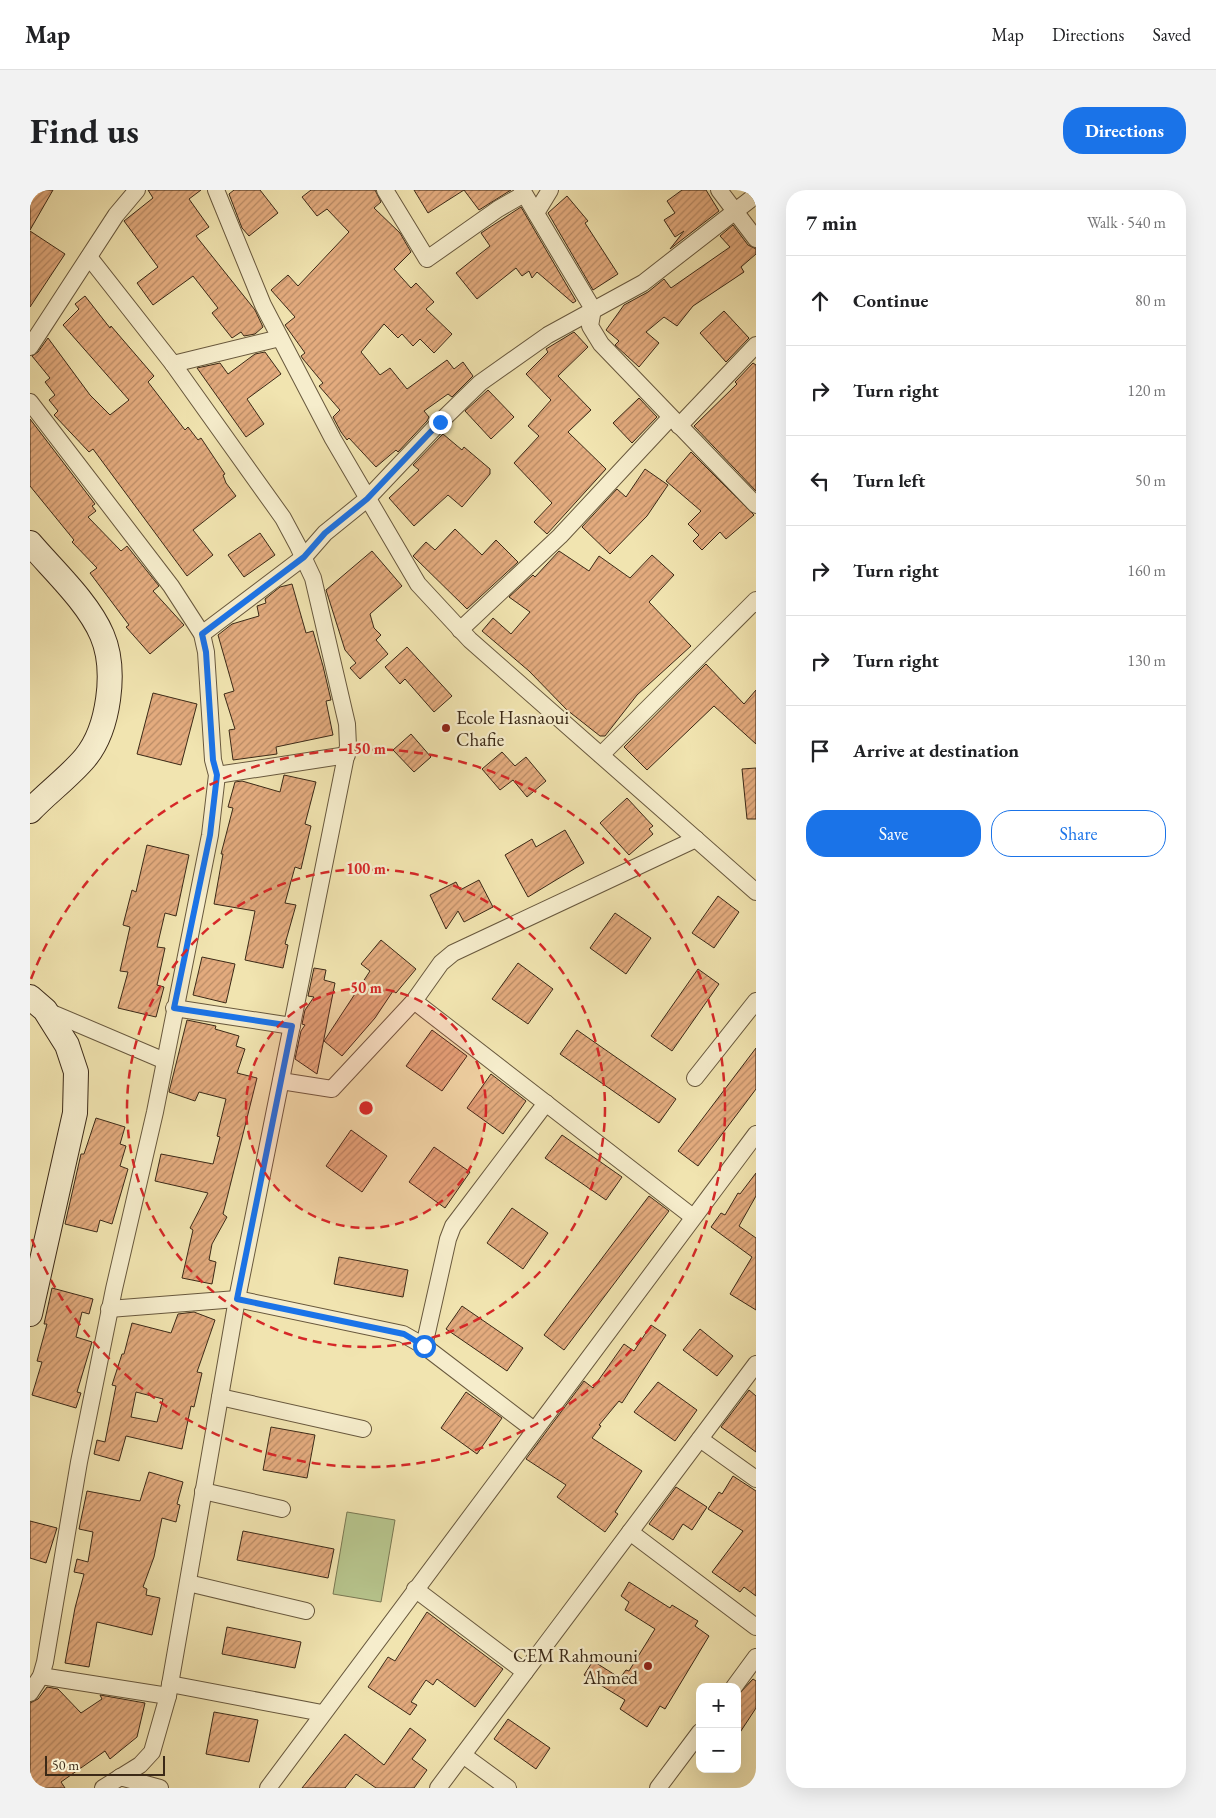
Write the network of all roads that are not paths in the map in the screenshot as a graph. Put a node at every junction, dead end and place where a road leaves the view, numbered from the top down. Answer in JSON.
{"nodes":[{"id":1,"x":137,"y":190,"type":"edge"},
{"id":2,"x":216,"y":190,"type":"edge"},
{"id":3,"x":385,"y":190,"type":"edge"},
{"id":4,"x":550,"y":190,"type":"edge"},
{"id":5,"x":719,"y":190,"type":"edge"},
{"id":6,"x":523,"y":192,"type":"edge"},
{"id":7,"x":756,"y":195,"type":"edge"},
{"id":8,"x":736,"y":212,"type":"junction"},
{"id":9,"x":536,"y":213,"type":"junction"},
{"id":10,"x":756,"y":239,"type":"edge"},
{"id":11,"x":89,"y":257,"type":"junction"},
{"id":12,"x":594,"y":309,"type":"junction"},
{"id":13,"x":280,"y":338,"type":"junction"},
{"id":14,"x":756,"y":345,"type":"edge"},
{"id":15,"x":30,"y":347,"type":"edge"},
{"id":16,"x":173,"y":364,"type":"junction"},
{"id":17,"x":30,"y":402,"type":"edge"},
{"id":18,"x":675,"y":422,"type":"junction"},
{"id":19,"x":367,"y":499,"type":"junction"},
{"id":20,"x":756,"y":505,"type":"edge"},
{"id":21,"x":30,"y":542,"type":"edge"},
{"id":22,"x":304,"y":557,"type":"junction"},
{"id":23,"x":756,"y":600,"type":"edge"},
{"id":24,"x":460,"y":630,"type":"junction"},
{"id":25,"x":202,"y":634,"type":"junction"},
{"id":26,"x":347,"y":755,"type":"junction"},
{"id":27,"x":601,"y":755,"type":"junction"},
{"id":28,"x":217,"y":775,"type":"junction"},
{"id":29,"x":30,"y":811,"type":"edge"},
{"id":30,"x":696,"y":839,"type":"junction"},
{"id":31,"x":756,"y":892,"type":"edge"},
{"id":32,"x":756,"y":1000,"type":"edge"},
{"id":33,"x":414,"y":1001,"type":"junction"},
{"id":34,"x":37,"y":1004,"type":"edge"},
{"id":35,"x":174,"y":1008,"type":"junction"},
{"id":36,"x":292,"y":1026,"type":"junction"},
{"id":37,"x":165,"y":1061,"type":"junction"},
{"id":38,"x":695,"y":1078,"type":"dead end"},
{"id":39,"x":281,"y":1081,"type":"junction"},
{"id":40,"x":546,"y":1103,"type":"junction"},
{"id":41,"x":756,"y":1134,"type":"edge"},
{"id":42,"x":693,"y":1217,"type":"junction"},
{"id":43,"x":237,"y":1299,"type":"junction"},
{"id":44,"x":110,"y":1309,"type":"junction"},
{"id":45,"x":30,"y":1314,"type":"edge"},
{"id":46,"x":424,"y":1346,"type":"junction"},
{"id":47,"x":756,"y":1364,"type":"edge"},
{"id":48,"x":220,"y":1397,"type":"junction"},
{"id":49,"x":363,"y":1429,"type":"dead end"},
{"id":50,"x":534,"y":1430,"type":"junction"},
{"id":51,"x":700,"y":1439,"type":"junction"},
{"id":52,"x":756,"y":1480,"type":"edge"},
{"id":53,"x":203,"y":1491,"type":"junction"},
{"id":54,"x":282,"y":1509,"type":"dead end"},
{"id":55,"x":630,"y":1532,"type":"junction"},
{"id":56,"x":188,"y":1583,"type":"junction"},
{"id":57,"x":415,"y":1589,"type":"junction"},
{"id":58,"x":306,"y":1611,"type":"dead end"},
{"id":59,"x":756,"y":1628,"type":"edge"},
{"id":60,"x":756,"y":1657,"type":"edge"},
{"id":61,"x":525,"y":1672,"type":"junction"},
{"id":62,"x":41,"y":1676,"type":"junction"},
{"id":63,"x":737,"y":1683,"type":"edge"},
{"id":64,"x":169,"y":1690,"type":"junction"},
{"id":65,"x":30,"y":1692,"type":"edge"},
{"id":66,"x":322,"y":1713,"type":"junction"},
{"id":67,"x":696,"y":1737,"type":"edge"},
{"id":68,"x":463,"y":1754,"type":"junction"},
{"id":69,"x":120,"y":1777,"type":"junction"},
{"id":70,"x":103,"y":1788,"type":"edge"},
{"id":71,"x":160,"y":1788,"type":"edge"},
{"id":72,"x":268,"y":1788,"type":"edge"},
{"id":73,"x":438,"y":1788,"type":"edge"},
{"id":74,"x":508,"y":1788,"type":"edge"},
{"id":75,"x":658,"y":1788,"type":"edge"}],
"edges":[{"from":1,"to":11,"type":"street"},
{"from":2,"to":13,"type":"street"},
{"from":3,"to":6,"type":"street"},
{"from":4,"to":9,"type":"street"},
{"from":5,"to":8,"type":"street"},
{"from":6,"to":9,"type":"street"},
{"from":7,"to":8,"type":"street"},
{"from":8,"to":10,"type":"street"},
{"from":8,"to":12,"type":"street"},
{"from":9,"to":12,"type":"street"},
{"from":11,"to":15,"type":"street"},
{"from":11,"to":16,"type":"street"},
{"from":12,"to":18,"type":"street"},
{"from":12,"to":19,"type":"street"},
{"from":13,"to":16,"type":"street"},
{"from":13,"to":19,"type":"street"},
{"from":14,"to":18,"type":"street"},
{"from":16,"to":22,"type":"street"},
{"from":17,"to":25,"type":"street"},
{"from":18,"to":20,"type":"street"},
{"from":18,"to":24,"type":"street"},
{"from":19,"to":22,"type":"street"},
{"from":19,"to":24,"type":"street"},
{"from":21,"to":29,"type":"street"},
{"from":22,"to":25,"type":"street"},
{"from":22,"to":26,"type":"street"},
{"from":23,"to":27,"type":"street"},
{"from":24,"to":27,"type":"street"},
{"from":25,"to":28,"type":"street"},
{"from":26,"to":28,"type":"street"},
{"from":26,"to":36,"type":"street"},
{"from":27,"to":30,"type":"street"},
{"from":28,"to":35,"type":"street"},
{"from":30,"to":31,"type":"street"},
{"from":30,"to":33,"type":"street"},
{"from":32,"to":38,"type":"street"},
{"from":33,"to":39,"type":"street"},
{"from":33,"to":40,"type":"street"},
{"from":34,"to":37,"type":"street"},
{"from":34,"to":45,"type":"street"},
{"from":35,"to":36,"type":"street"},
{"from":35,"to":37,"type":"street"},
{"from":36,"to":39,"type":"street"},
{"from":37,"to":44,"type":"street"},
{"from":39,"to":43,"type":"street"},
{"from":40,"to":42,"type":"street"},
{"from":40,"to":46,"type":"street"},
{"from":41,"to":42,"type":"street"},
{"from":42,"to":50,"type":"street"},
{"from":43,"to":44,"type":"street"},
{"from":43,"to":46,"type":"street"},
{"from":43,"to":48,"type":"street"},
{"from":44,"to":62,"type":"street"},
{"from":46,"to":50,"type":"street"},
{"from":47,"to":51,"type":"street"},
{"from":48,"to":49,"type":"street"},
{"from":48,"to":53,"type":"street"},
{"from":50,"to":57,"type":"street"},
{"from":51,"to":52,"type":"street"},
{"from":51,"to":55,"type":"street"},
{"from":53,"to":54,"type":"street"},
{"from":53,"to":56,"type":"street"},
{"from":55,"to":59,"type":"street"},
{"from":55,"to":61,"type":"street"},
{"from":56,"to":58,"type":"street"},
{"from":56,"to":64,"type":"street"},
{"from":57,"to":61,"type":"street"},
{"from":57,"to":66,"type":"street"},
{"from":60,"to":63,"type":"street"},
{"from":61,"to":68,"type":"street"},
{"from":62,"to":64,"type":"street"},
{"from":62,"to":65,"type":"street"},
{"from":64,"to":66,"type":"street"},
{"from":64,"to":69,"type":"street"},
{"from":66,"to":72,"type":"street"},
{"from":67,"to":75,"type":"street"},
{"from":68,"to":73,"type":"street"},
{"from":68,"to":74,"type":"street"},
{"from":69,"to":70,"type":"street"},
{"from":69,"to":71,"type":"street"}]}
